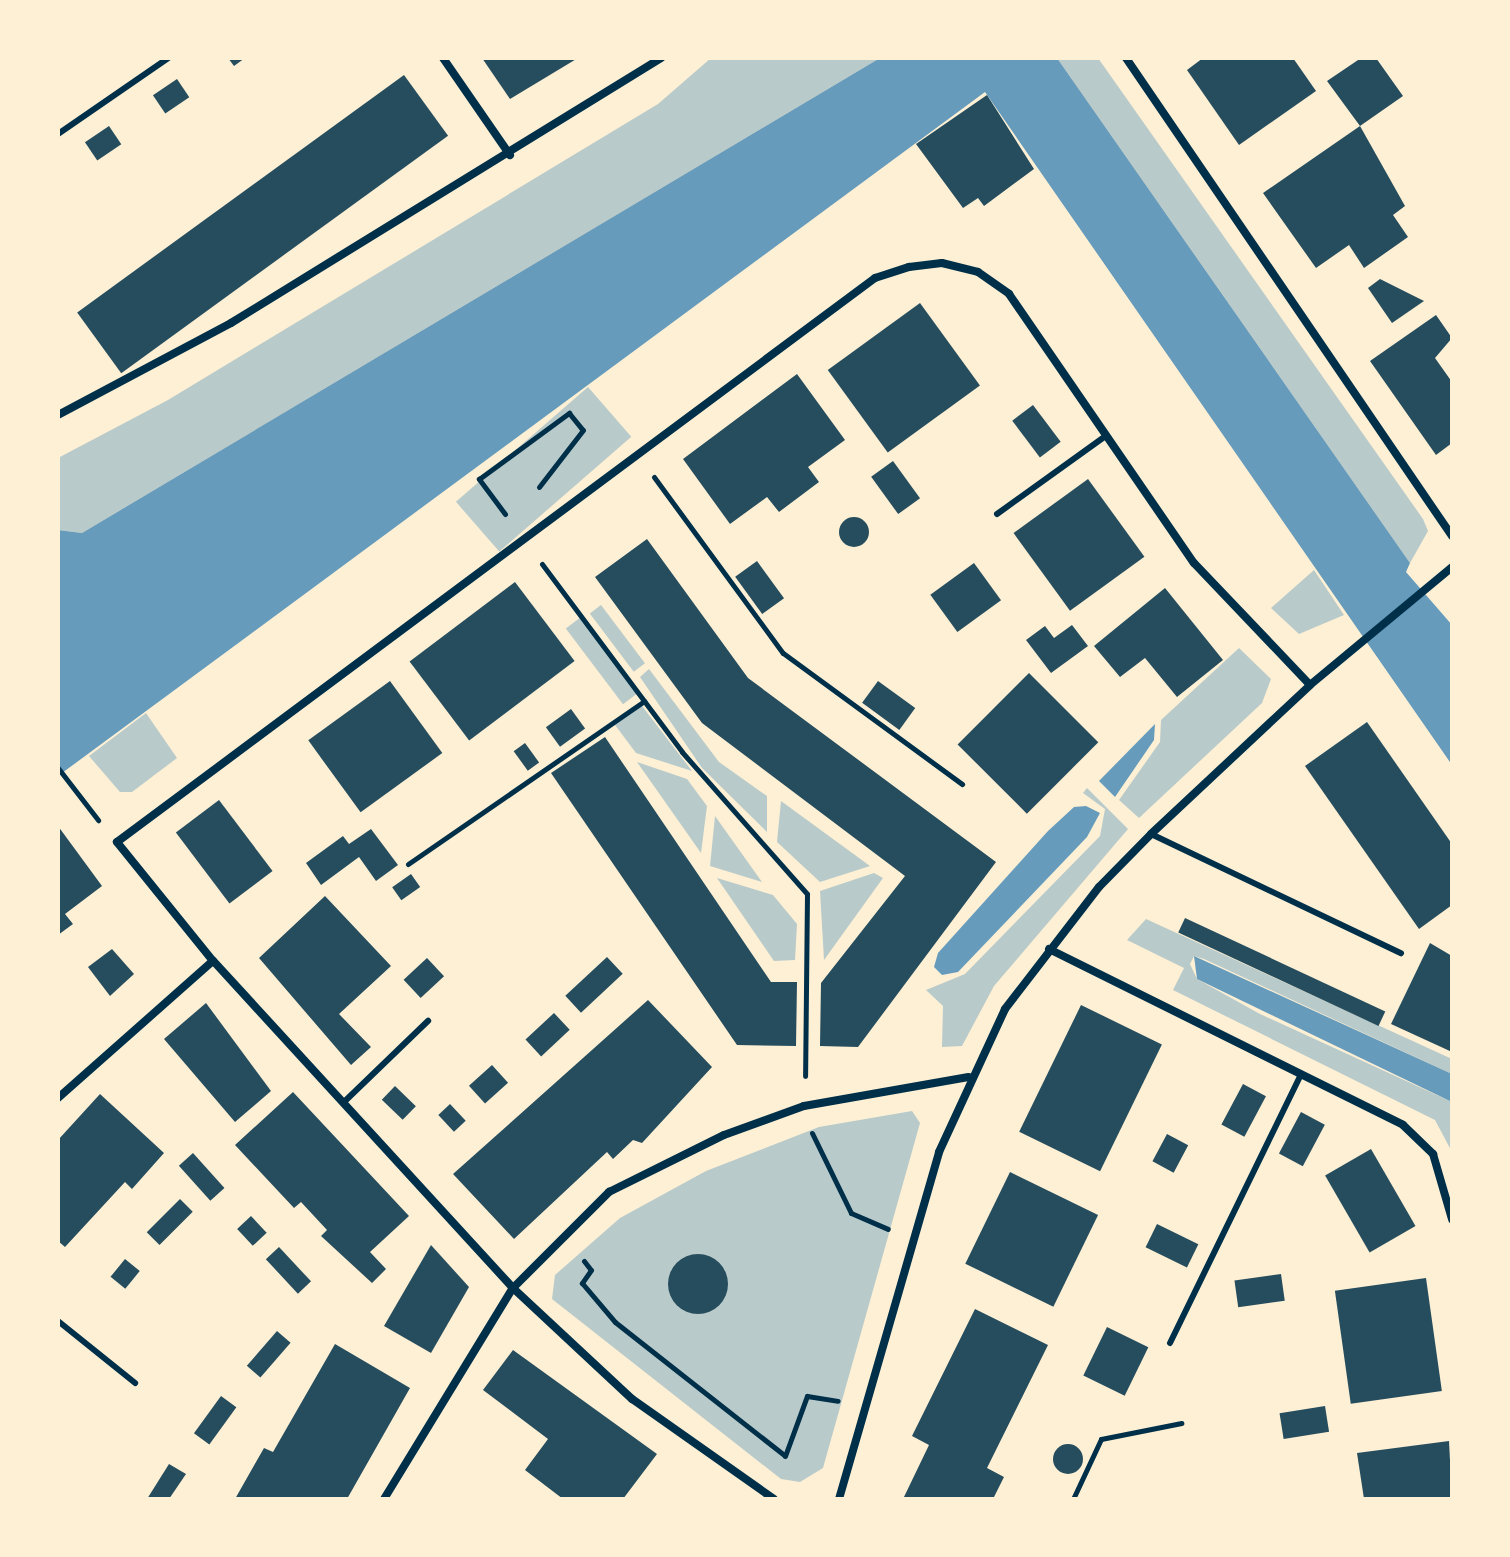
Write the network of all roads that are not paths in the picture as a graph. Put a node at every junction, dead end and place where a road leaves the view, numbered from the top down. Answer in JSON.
{"nodes":[{"id":1,"x":168,"y":58,"type":"edge"},
{"id":2,"x":443,"y":58,"type":"edge"},
{"id":3,"x":661,"y":58,"type":"edge"},
{"id":4,"x":1126,"y":58,"type":"edge"},
{"id":5,"x":58,"y":134,"type":"edge"},
{"id":6,"x":510,"y":155,"type":"junction"},
{"id":7,"x":58,"y":415,"type":"edge"},
{"id":8,"x":1104,"y":437,"type":"junction"},
{"id":9,"x":997,"y":514,"type":"dead end"},
{"id":10,"x":1452,"y":536,"type":"edge"},
{"id":11,"x":1452,"y":567,"type":"edge"},
{"id":12,"x":1310,"y":685,"type":"junction"},
{"id":13,"x":1151,"y":834,"type":"junction"},
{"id":14,"x":1049,"y":949,"type":"junction"},
{"id":15,"x":1401,"y":953,"type":"dead end"},
{"id":16,"x":213,"y":961,"type":"junction"},
{"id":17,"x":428,"y":1021,"type":"dead end"},
{"id":18,"x":1301,"y":1074,"type":"junction"},
{"id":19,"x":968,"y":1077,"type":"junction"},
{"id":20,"x":58,"y":1098,"type":"edge"},
{"id":21,"x":344,"y":1102,"type":"junction"},
{"id":22,"x":1452,"y":1219,"type":"edge"},
{"id":23,"x":513,"y":1288,"type":"junction"},
{"id":24,"x":58,"y":1321,"type":"edge"},
{"id":25,"x":1170,"y":1343,"type":"dead end"},
{"id":26,"x":135,"y":1383,"type":"dead end"},
{"id":27,"x":384,"y":1499,"type":"edge"},
{"id":28,"x":774,"y":1499,"type":"edge"},
{"id":29,"x":839,"y":1499,"type":"edge"}],
"edges":[{"from":1,"to":5,"type":"lane"},
{"from":2,"to":6,"type":"street"},
{"from":3,"to":6,"type":"street"},
{"from":4,"to":10,"type":"street"},
{"from":6,"to":7,"type":"street"},
{"from":8,"to":9,"type":"lane"},
{"from":8,"to":12,"type":"street"},
{"from":8,"to":16,"type":"street"},
{"from":11,"to":12,"type":"street"},
{"from":12,"to":13,"type":"street"},
{"from":13,"to":14,"type":"street"},
{"from":13,"to":15,"type":"lane"},
{"from":14,"to":18,"type":"street"},
{"from":14,"to":19,"type":"street"},
{"from":16,"to":20,"type":"street"},
{"from":16,"to":21,"type":"street"},
{"from":17,"to":21,"type":"lane"},
{"from":18,"to":22,"type":"street"},
{"from":18,"to":25,"type":"lane"},
{"from":19,"to":23,"type":"street"},
{"from":19,"to":29,"type":"street"},
{"from":21,"to":23,"type":"street"},
{"from":23,"to":27,"type":"street"},
{"from":23,"to":28,"type":"street"},
{"from":24,"to":26,"type":"lane"}]}
